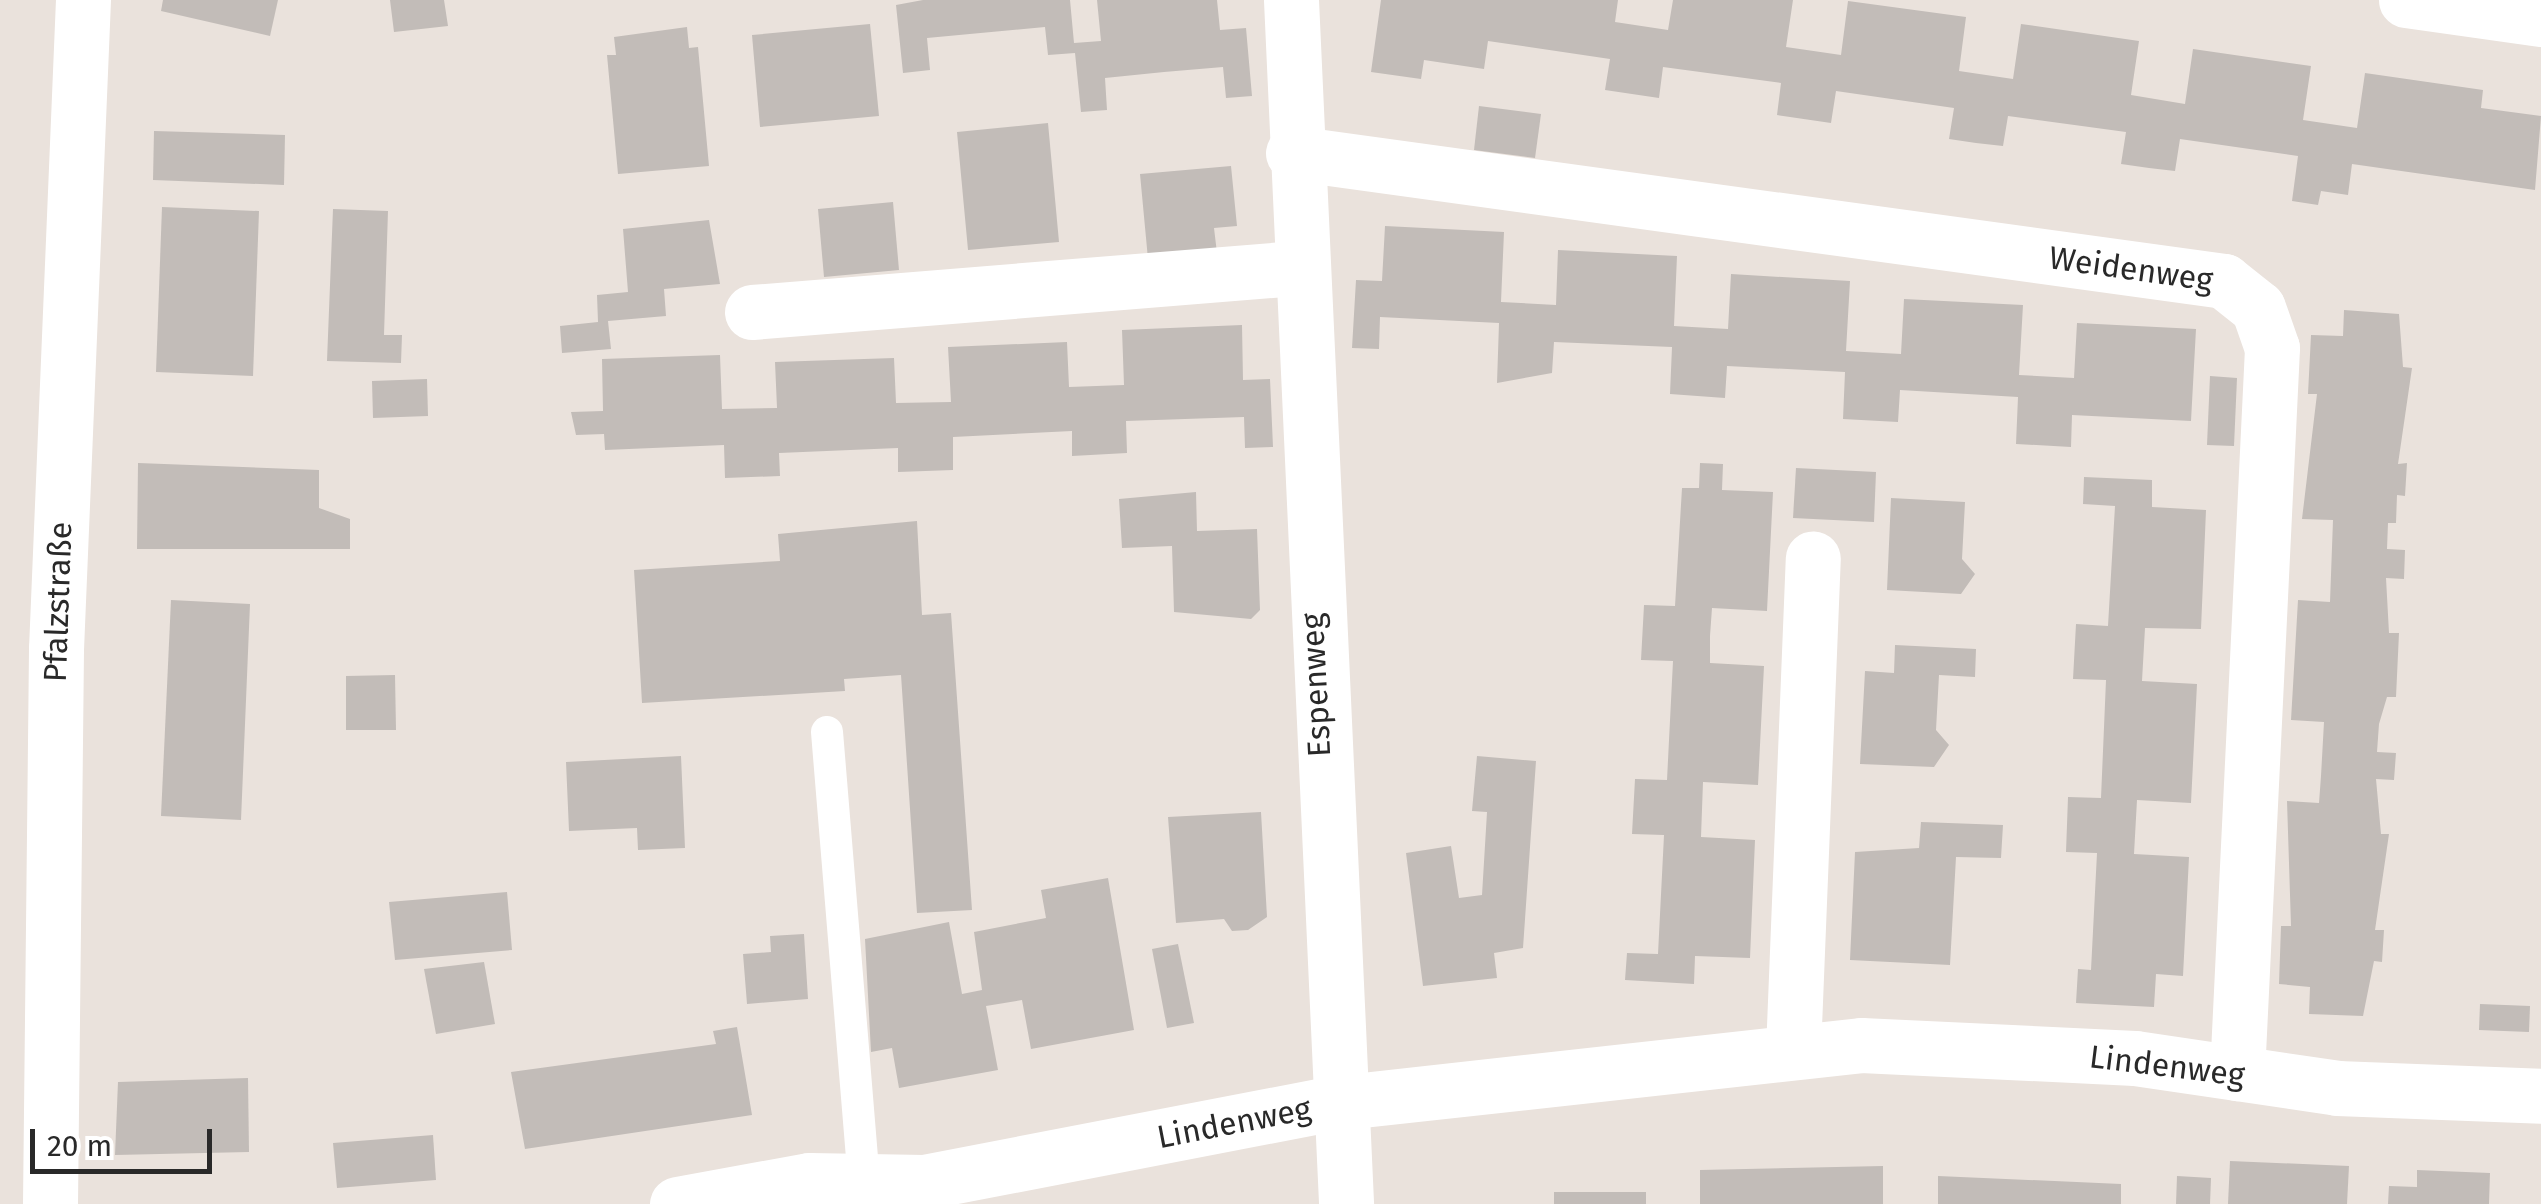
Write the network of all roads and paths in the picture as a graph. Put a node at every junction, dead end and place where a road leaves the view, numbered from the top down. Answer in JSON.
{"nodes":[{"id":1,"x":83,"y":0,"type":"edge"},
{"id":2,"x":1290,"y":0,"type":"edge"},
{"id":3,"x":2406,"y":0,"type":"edge"},
{"id":4,"x":2541,"y":19,"type":"edge"},
{"id":5,"x":1294,"y":153,"type":"junction"},
{"id":6,"x":1296,"y":268,"type":"junction"},
{"id":7,"x":752,"y":312,"type":"dead end"},
{"id":8,"x":1813,"y":558,"type":"dead end"},
{"id":9,"x":827,"y":732,"type":"dead end"},
{"id":10,"x":1793,"y":1051,"type":"junction"},
{"id":11,"x":2237,"y":1073,"type":"junction"},
{"id":12,"x":2541,"y":1096,"type":"edge"},
{"id":13,"x":1335,"y":1102,"type":"junction"},
{"id":14,"x":864,"y":1183,"type":"junction"},
{"id":15,"x":50,"y":1204,"type":"edge"},
{"id":16,"x":677,"y":1204,"type":"edge"},
{"id":17,"x":1346,"y":1204,"type":"edge"}],
"edges":[{"from":1,"to":15,"type":"street","name":"Pfalzstraße"},
{"from":2,"to":5,"type":"street","name":"Espenweg"},
{"from":3,"to":4,"type":"street"},
{"from":5,"to":6,"type":"street","name":"Espenweg"},
{"from":5,"to":11,"type":"street","name":"Weidenweg"},
{"from":6,"to":7,"type":"street"},
{"from":6,"to":13,"type":"street","name":"Espenweg"},
{"from":8,"to":10,"type":"street"},
{"from":9,"to":14,"type":"lane"},
{"from":10,"to":11,"type":"street","name":"Lindenweg"},
{"from":10,"to":13,"type":"street","name":"Lindenweg"},
{"from":11,"to":12,"type":"street","name":"Lindenweg"},
{"from":13,"to":14,"type":"street","name":"Lindenweg"},
{"from":13,"to":17,"type":"street","name":"Espenweg"},
{"from":14,"to":16,"type":"street","name":"Lindenweg"}]}
